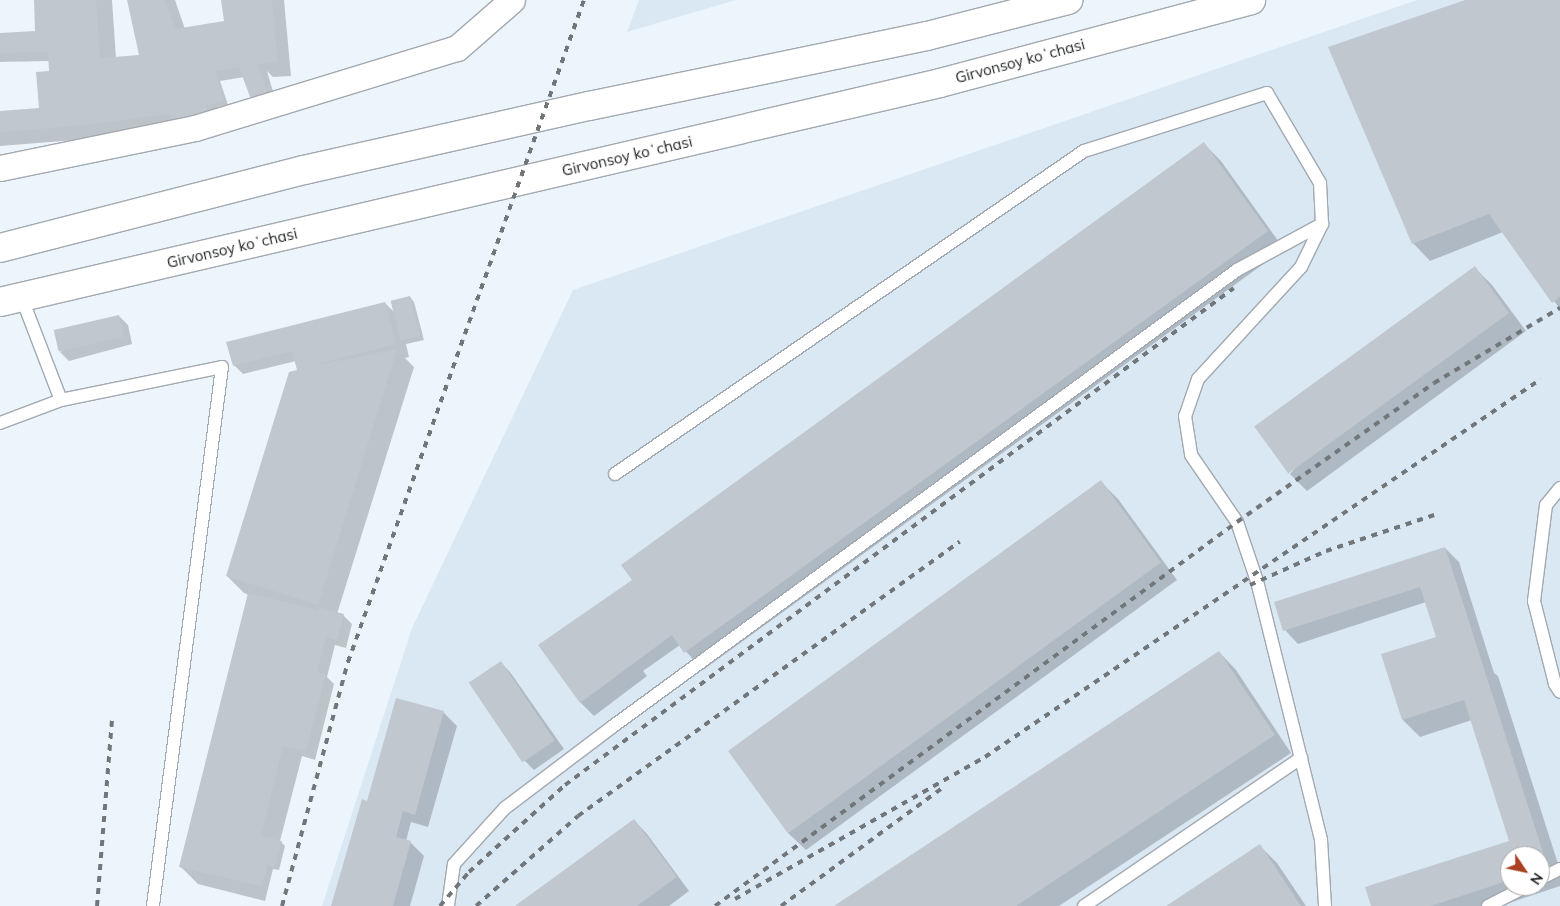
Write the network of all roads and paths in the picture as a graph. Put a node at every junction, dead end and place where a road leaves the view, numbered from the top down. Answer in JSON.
{"nodes":[{"id":1,"x":512,"y":0,"type":"edge"},
{"id":2,"x":1068,"y":0,"type":"edge"},
{"id":3,"x":1251,"y":0,"type":"edge"},
{"id":4,"x":0,"y":168,"type":"edge"},
{"id":5,"x":1322,"y":224,"type":"junction"},
{"id":6,"x":0,"y":248,"type":"edge"},
{"id":7,"x":10,"y":299,"type":"edge"},
{"id":8,"x":61,"y":400,"type":"junction"},
{"id":9,"x":0,"y":424,"type":"edge"},
{"id":10,"x":615,"y":474,"type":"dead end"},
{"id":11,"x":1560,"y":488,"type":"edge"},
{"id":12,"x":1560,"y":692,"type":"edge"},
{"id":13,"x":1301,"y":758,"type":"junction"},
{"id":14,"x":1508,"y":896,"type":"edge"},
{"id":15,"x":153,"y":906,"type":"edge"},
{"id":16,"x":448,"y":906,"type":"edge"},
{"id":17,"x":1084,"y":906,"type":"edge"},
{"id":18,"x":1325,"y":906,"type":"edge"},
{"id":19,"x":1488,"y":906,"type":"edge"}],
"edges":[{"from":1,"to":4,"type":"street"},
{"from":2,"to":6,"type":"main road"},
{"from":3,"to":7,"type":"main road","name":"Girvonsoy koʻchasi"},
{"from":5,"to":10,"type":"lane"},
{"from":5,"to":13,"type":"lane"},
{"from":5,"to":16,"type":"lane"},
{"from":7,"to":8,"type":"lane"},
{"from":8,"to":9,"type":"lane"},
{"from":8,"to":15,"type":"lane"},
{"from":11,"to":12,"type":"lane"},
{"from":13,"to":17,"type":"lane"},
{"from":13,"to":18,"type":"lane"},
{"from":14,"to":19,"type":"lane"}]}
